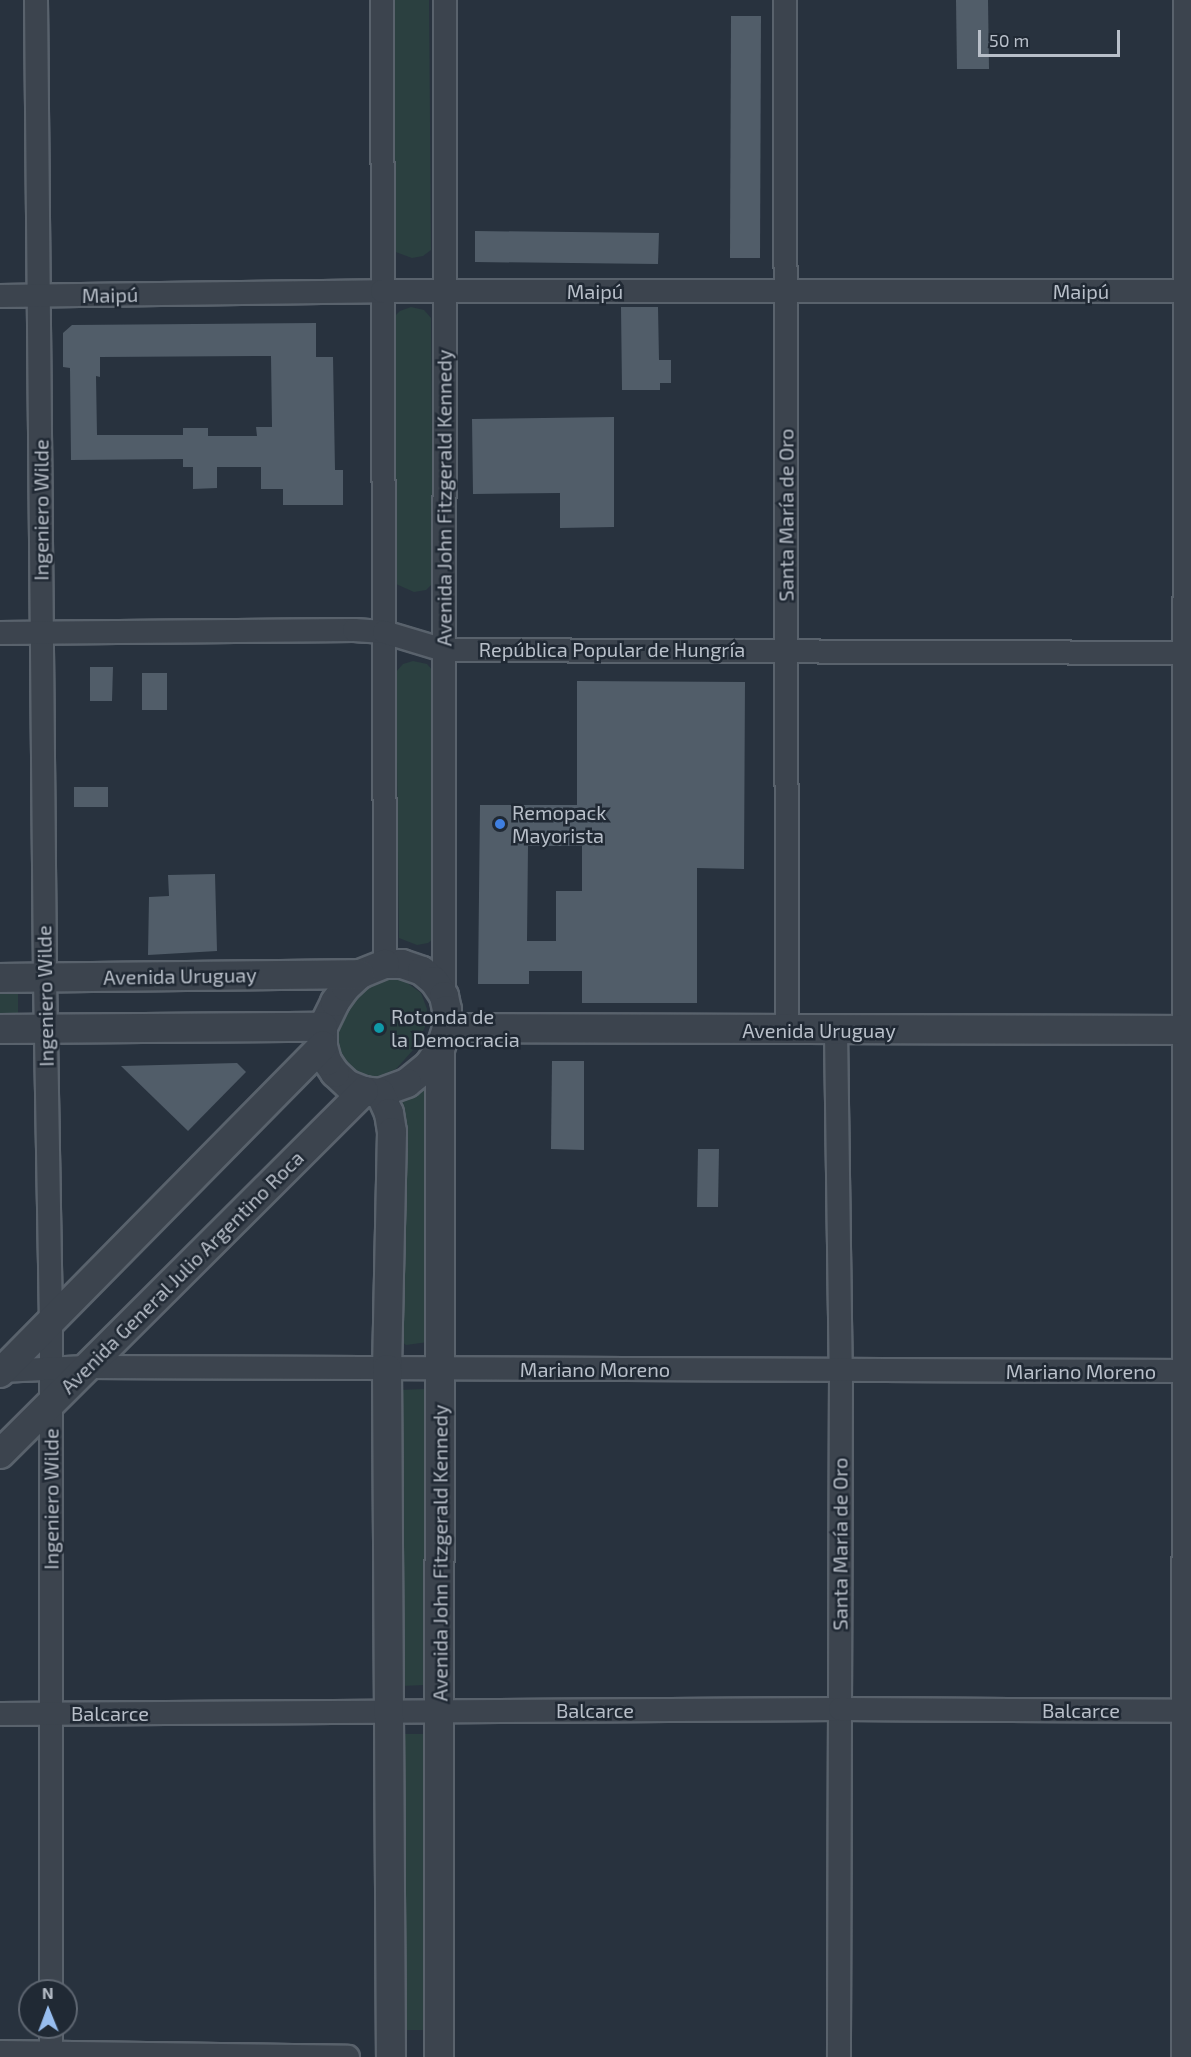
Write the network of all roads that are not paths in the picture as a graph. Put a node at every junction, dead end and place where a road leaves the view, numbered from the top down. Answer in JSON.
{"nodes":[{"id":1,"x":36,"y":0,"type":"edge"},
{"id":2,"x":382,"y":0,"type":"edge"},
{"id":3,"x":445,"y":0,"type":"edge"},
{"id":4,"x":785,"y":0,"type":"edge"},
{"id":5,"x":1185,"y":0,"type":"edge"},
{"id":6,"x":382,"y":291,"type":"junction"},
{"id":7,"x":444,"y":291,"type":"junction"},
{"id":8,"x":786,"y":291,"type":"junction"},
{"id":9,"x":1188,"y":291,"type":"edge"},
{"id":10,"x":0,"y":296,"type":"edge"},
{"id":11,"x":40,"y":296,"type":"junction"},
{"id":12,"x":42,"y":632,"type":"junction"},
{"id":13,"x":384,"y":632,"type":"junction"},
{"id":14,"x":0,"y":633,"type":"edge"},
{"id":15,"x":444,"y":650,"type":"junction"},
{"id":16,"x":786,"y":650,"type":"junction"},
{"id":17,"x":1188,"y":653,"type":"edge"},
{"id":18,"x":372,"y":969,"type":"junction"},
{"id":19,"x":0,"y":978,"type":"edge"},
{"id":20,"x":45,"y":978,"type":"junction"},
{"id":21,"x":444,"y":996,"type":"junction"},
{"id":22,"x":0,"y":1029,"type":"edge"},
{"id":23,"x":45,"y":1029,"type":"junction"},
{"id":24,"x":787,"y":1030,"type":"junction"},
{"id":25,"x":1188,"y":1030,"type":"edge"},
{"id":26,"x":836,"y":1031,"type":"junction"},
{"id":27,"x":323,"y":1036,"type":"junction"},
{"id":28,"x":444,"y":1039,"type":"junction"},
{"id":29,"x":372,"y":1092,"type":"junction"},
{"id":30,"x":51,"y":1321,"type":"junction"},
{"id":31,"x":87,"y":1367,"type":"junction"},
{"id":32,"x":50,"y":1368,"type":"junction"},
{"id":33,"x":440,"y":1368,"type":"junction"},
{"id":34,"x":387,"y":1369,"type":"junction"},
{"id":35,"x":1,"y":1371,"type":"edge"},
{"id":36,"x":840,"y":1371,"type":"junction"},
{"id":37,"x":1187,"y":1371,"type":"edge"},
{"id":38,"x":50,"y":1403,"type":"junction"},
{"id":39,"x":0,"y":1454,"type":"edge"},
{"id":40,"x":840,"y":1709,"type":"junction"},
{"id":41,"x":440,"y":1710,"type":"junction"},
{"id":42,"x":1186,"y":1711,"type":"edge"},
{"id":43,"x":390,"y":1712,"type":"junction"},
{"id":44,"x":52,"y":1713,"type":"junction"},
{"id":45,"x":0,"y":1714,"type":"edge"},
{"id":46,"x":51,"y":1979,"type":"edge"},
{"id":47,"x":0,"y":2052,"type":"edge"},
{"id":48,"x":51,"y":2054,"type":"edge"},
{"id":49,"x":348,"y":2057,"type":"edge"},
{"id":50,"x":391,"y":2057,"type":"edge"},
{"id":51,"x":439,"y":2057,"type":"edge"},
{"id":52,"x":838,"y":2057,"type":"edge"},
{"id":53,"x":1183,"y":2057,"type":"edge"}],
"edges":[{"from":1,"to":11,"type":"street","name":"Ingeniero Wilde"},
{"from":2,"to":6,"type":"street"},
{"from":3,"to":7,"type":"street","name":"Avenida John Fitzgerald Kennedy"},
{"from":4,"to":8,"type":"street","name":"Santa María de Oro"},
{"from":5,"to":9,"type":"street"},
{"from":6,"to":7,"type":"street","name":"Maipú"},
{"from":6,"to":11,"type":"street","name":"Maipú"},
{"from":6,"to":13,"type":"street"},
{"from":7,"to":8,"type":"street","name":"Maipú"},
{"from":7,"to":15,"type":"street","name":"Avenida John Fitzgerald Kennedy"},
{"from":8,"to":9,"type":"street","name":"Maipú"},
{"from":8,"to":16,"type":"street","name":"Santa María de Oro"},
{"from":9,"to":17,"type":"street"},
{"from":10,"to":11,"type":"street","name":"Maipú"},
{"from":11,"to":12,"type":"street","name":"Ingeniero Wilde"},
{"from":12,"to":13,"type":"street","name":"República Popular de Hungría"},
{"from":12,"to":14,"type":"street","name":"República Popular de Hungría"},
{"from":12,"to":20,"type":"street","name":"Ingeniero Wilde"},
{"from":13,"to":15,"type":"street","name":"República Popular de Hungría"},
{"from":13,"to":18,"type":"street"},
{"from":15,"to":16,"type":"street","name":"República Popular de Hungría"},
{"from":15,"to":21,"type":"street","name":"Avenida John Fitzgerald Kennedy"},
{"from":16,"to":17,"type":"street","name":"República Popular de Hungría"},
{"from":16,"to":24,"type":"street","name":"Santa María de Oro"},
{"from":17,"to":25,"type":"street"},
{"from":18,"to":20,"type":"street","name":"Avenida Uruguay"},
{"from":18,"to":21,"type":"street"},
{"from":18,"to":27,"type":"street"},
{"from":19,"to":20,"type":"street","name":"Avenida Uruguay"},
{"from":20,"to":23,"type":"street","name":"Ingeniero Wilde"},
{"from":21,"to":28,"type":"street"},
{"from":22,"to":23,"type":"street"},
{"from":23,"to":27,"type":"street"},
{"from":23,"to":30,"type":"street","name":"Ingeniero Wilde"},
{"from":24,"to":26,"type":"street","name":"Avenida Uruguay"},
{"from":24,"to":28,"type":"street","name":"Avenida Uruguay"},
{"from":25,"to":26,"type":"street","name":"Avenida Uruguay"},
{"from":25,"to":37,"type":"street"},
{"from":26,"to":36,"type":"street","name":"Santa María de Oro"},
{"from":27,"to":29,"type":"street"},
{"from":27,"to":30,"type":"street"},
{"from":28,"to":29,"type":"street"},
{"from":28,"to":33,"type":"street","name":"Avenida John Fitzgerald Kennedy"},
{"from":29,"to":31,"type":"street","name":"Avenida General Julio Argentino Roca"},
{"from":29,"to":34,"type":"street"},
{"from":30,"to":32,"type":"street","name":"Ingeniero Wilde"},
{"from":30,"to":35,"type":"street"},
{"from":31,"to":32,"type":"street","name":"Mariano Moreno"},
{"from":31,"to":34,"type":"street","name":"Mariano Moreno"},
{"from":31,"to":38,"type":"street","name":"Avenida General Julio Argentino Roca"},
{"from":32,"to":35,"type":"street","name":"Mariano Moreno"},
{"from":32,"to":38,"type":"street","name":"Ingeniero Wilde"},
{"from":33,"to":34,"type":"street","name":"Mariano Moreno"},
{"from":33,"to":36,"type":"street","name":"Mariano Moreno"},
{"from":33,"to":41,"type":"street","name":"Avenida John Fitzgerald Kennedy"},
{"from":34,"to":43,"type":"street"},
{"from":36,"to":37,"type":"street","name":"Mariano Moreno"},
{"from":36,"to":40,"type":"street","name":"Santa María de Oro"},
{"from":37,"to":42,"type":"street"},
{"from":38,"to":39,"type":"street","name":"Avenida General Julio Argentino Roca"},
{"from":38,"to":44,"type":"street","name":"Ingeniero Wilde"},
{"from":40,"to":41,"type":"street","name":"Balcarce"},
{"from":40,"to":42,"type":"street","name":"Balcarce"},
{"from":40,"to":52,"type":"street","name":"Santa María de Oro"},
{"from":41,"to":43,"type":"street","name":"Balcarce"},
{"from":41,"to":51,"type":"street","name":"Avenida John Fitzgerald Kennedy"},
{"from":42,"to":53,"type":"street"},
{"from":43,"to":44,"type":"street","name":"Balcarce"},
{"from":43,"to":50,"type":"street"},
{"from":44,"to":45,"type":"street","name":"Balcarce"},
{"from":44,"to":46,"type":"street","name":"Ingeniero Wilde"},
{"from":47,"to":48,"type":"street"},
{"from":48,"to":49,"type":"street"}]}
